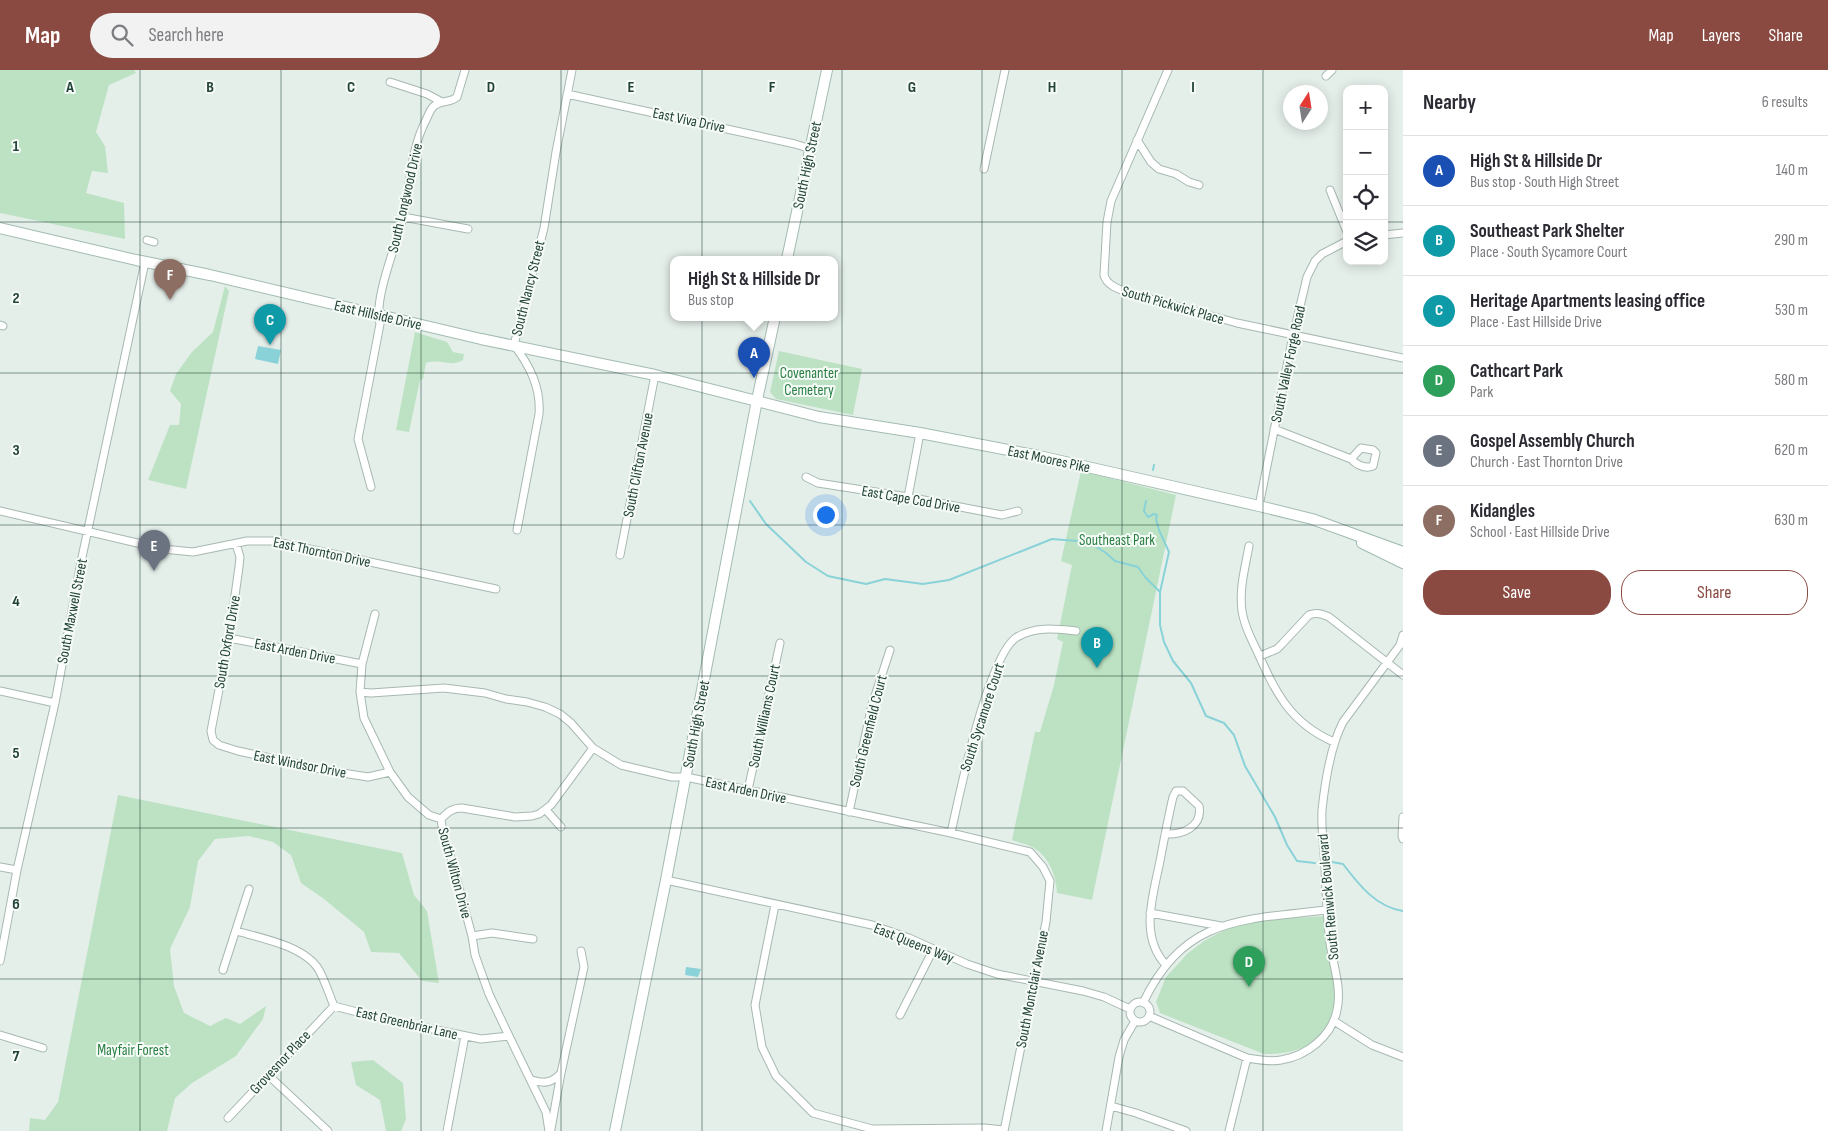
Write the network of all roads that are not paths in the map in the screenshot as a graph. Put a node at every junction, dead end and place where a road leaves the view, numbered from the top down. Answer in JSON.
{"nodes":[{"id":1,"x":465,"y":70,"type":"edge"},
{"id":2,"x":572,"y":70,"type":"edge"},
{"id":3,"x":828,"y":70,"type":"edge"},
{"id":4,"x":1005,"y":70,"type":"edge"},
{"id":5,"x":1168,"y":70,"type":"edge"},
{"id":6,"x":390,"y":82,"type":"dead end"},
{"id":7,"x":568,"y":94,"type":"junction"},
{"id":8,"x":442,"y":102,"type":"junction"},
{"id":9,"x":1137,"y":140,"type":"junction"},
{"id":10,"x":811,"y":149,"type":"junction"},
{"id":11,"x":984,"y":169,"type":"dead end"},
{"id":12,"x":1199,"y":185,"type":"dead end"},
{"id":13,"x":1330,"y":190,"type":"dead end"},
{"id":14,"x":403,"y":217,"type":"junction"},
{"id":15,"x":1343,"y":222,"type":"edge"},
{"id":16,"x":0,"y":228,"type":"edge"},
{"id":17,"x":468,"y":229,"type":"dead end"},
{"id":18,"x":1403,"y":232,"type":"edge"},
{"id":19,"x":1388,"y":234,"type":"edge"},
{"id":20,"x":1343,"y":243,"type":"edge"},
{"id":21,"x":788,"y":256,"type":"edge"},
{"id":22,"x":145,"y":262,"type":"junction"},
{"id":23,"x":378,"y":315,"type":"junction"},
{"id":24,"x":774,"y":321,"type":"edge"},
{"id":25,"x":1294,"y":336,"type":"junction"},
{"id":26,"x":514,"y":345,"type":"junction"},
{"id":27,"x":1403,"y":358,"type":"edge"},
{"id":28,"x":655,"y":375,"type":"junction"},
{"id":29,"x":757,"y":400,"type":"junction"},
{"id":30,"x":1274,"y":429,"type":"junction"},
{"id":31,"x":920,"y":433,"type":"junction"},
{"id":32,"x":1351,"y":459,"type":"dead end"},
{"id":33,"x":806,"y":477,"type":"dead end"},
{"id":34,"x":371,"y":487,"type":"dead end"},
{"id":35,"x":908,"y":497,"type":"junction"},
{"id":36,"x":1260,"y":506,"type":"junction"},
{"id":37,"x":0,"y":511,"type":"edge"},
{"id":38,"x":1018,"y":511,"type":"dead end"},
{"id":39,"x":1338,"y":529,"type":"junction"},
{"id":40,"x":517,"y":530,"type":"dead end"},
{"id":41,"x":87,"y":531,"type":"junction"},
{"id":42,"x":236,"y":544,"type":"junction"},
{"id":43,"x":1249,"y":546,"type":"dead end"},
{"id":44,"x":1403,"y":552,"type":"edge"},
{"id":45,"x":620,"y":555,"type":"dead end"},
{"id":46,"x":1403,"y":562,"type":"edge"},
{"id":47,"x":496,"y":589,"type":"dead end"},
{"id":48,"x":375,"y":614,"type":"dead end"},
{"id":49,"x":1076,"y":630,"type":"dead end"},
{"id":50,"x":1403,"y":635,"type":"edge"},
{"id":51,"x":228,"y":638,"type":"junction"},
{"id":52,"x":780,"y":643,"type":"dead end"},
{"id":53,"x":1401,"y":644,"type":"edge"},
{"id":54,"x":890,"y":650,"type":"dead end"},
{"id":55,"x":1260,"y":656,"type":"junction"},
{"id":56,"x":1387,"y":663,"type":"junction"},
{"id":57,"x":362,"y":664,"type":"junction"},
{"id":58,"x":1403,"y":675,"type":"edge"},
{"id":59,"x":0,"y":691,"type":"edge"},
{"id":60,"x":360,"y":692,"type":"junction"},
{"id":61,"x":55,"y":703,"type":"junction"},
{"id":62,"x":213,"y":740,"type":"joint"},
{"id":63,"x":1334,"y":742,"type":"junction"},
{"id":64,"x":593,"y":748,"type":"junction"},
{"id":65,"x":390,"y":772,"type":"junction"},
{"id":66,"x":686,"y":777,"type":"junction"},
{"id":67,"x":748,"y":790,"type":"junction"},
{"id":68,"x":546,"y":810,"type":"junction"},
{"id":69,"x":849,"y":812,"type":"junction"},
{"id":70,"x":1403,"y":817,"type":"edge"},
{"id":71,"x":441,"y":819,"type":"junction"},
{"id":72,"x":561,"y":827,"type":"dead end"},
{"id":73,"x":951,"y":833,"type":"junction"},
{"id":74,"x":1165,"y":834,"type":"junction"},
{"id":75,"x":1403,"y":839,"type":"edge"},
{"id":76,"x":1030,"y":852,"type":"joint"},
{"id":77,"x":0,"y":867,"type":"edge"},
{"id":78,"x":17,"y":870,"type":"junction"},
{"id":79,"x":666,"y":880,"type":"junction"},
{"id":80,"x":249,"y":889,"type":"dead end"},
{"id":81,"x":775,"y":905,"type":"junction"},
{"id":82,"x":1326,"y":910,"type":"junction"},
{"id":83,"x":1150,"y":913,"type":"junction"},
{"id":84,"x":1192,"y":922,"type":"junction"},
{"id":85,"x":1221,"y":926,"type":"junction"},
{"id":86,"x":236,"y":931,"type":"junction"},
{"id":87,"x":472,"y":936,"type":"junction"},
{"id":88,"x":1201,"y":936,"type":"junction"},
{"id":89,"x":533,"y":939,"type":"dead end"},
{"id":90,"x":933,"y":950,"type":"junction"},
{"id":91,"x":581,"y":951,"type":"dead end"},
{"id":92,"x":0,"y":961,"type":"edge"},
{"id":93,"x":1166,"y":965,"type":"junction"},
{"id":94,"x":223,"y":970,"type":"dead end"},
{"id":95,"x":1033,"y":981,"type":"junction"},
{"id":96,"x":1143,"y":1004,"type":"junction"},
{"id":97,"x":334,"y":1006,"type":"junction"},
{"id":98,"x":1130,"y":1009,"type":"junction"},
{"id":99,"x":900,"y":1015,"type":"dead end"},
{"id":100,"x":1149,"y":1016,"type":"junction"},
{"id":101,"x":1334,"y":1020,"type":"junction"},
{"id":102,"x":1135,"y":1021,"type":"junction"},
{"id":103,"x":0,"y":1035,"type":"edge"},
{"id":104,"x":465,"y":1036,"type":"junction"},
{"id":105,"x":509,"y":1036,"type":"junction"},
{"id":106,"x":43,"y":1048,"type":"dead end"},
{"id":107,"x":1403,"y":1057,"type":"edge"},
{"id":108,"x":1247,"y":1058,"type":"junction"},
{"id":109,"x":561,"y":1073,"type":"junction"},
{"id":110,"x":268,"y":1075,"type":"junction"},
{"id":111,"x":532,"y":1080,"type":"junction"},
{"id":112,"x":1111,"y":1106,"type":"junction"},
{"id":113,"x":228,"y":1118,"type":"dead end"},
{"id":114,"x":328,"y":1131,"type":"edge"},
{"id":115,"x":447,"y":1131,"type":"edge"},
{"id":116,"x":550,"y":1131,"type":"edge"},
{"id":117,"x":615,"y":1131,"type":"edge"},
{"id":118,"x":1004,"y":1131,"type":"edge"},
{"id":119,"x":1106,"y":1131,"type":"edge"},
{"id":120,"x":1186,"y":1131,"type":"edge"},
{"id":121,"x":1229,"y":1131,"type":"edge"}],
"edges":[{"from":1,"to":8,"type":"street","name":"South Longwood Drive"},
{"from":2,"to":7,"type":"street","name":"South Nancy Street"},
{"from":3,"to":10,"type":"main road","name":"South High Street"},
{"from":4,"to":11,"type":"street"},
{"from":5,"to":9,"type":"street","name":"South Pickwick Place"},
{"from":6,"to":8,"type":"street"},
{"from":7,"to":10,"type":"street","name":"East Viva Drive"},
{"from":7,"to":26,"type":"street","name":"South Nancy Street"},
{"from":8,"to":14,"type":"street","name":"South Longwood Drive"},
{"from":9,"to":12,"type":"street"},
{"from":9,"to":25,"type":"street","name":"South Pickwick Place"},
{"from":10,"to":21,"type":"main road","name":"South High Street"},
{"from":13,"to":15,"type":"street"},
{"from":14,"to":17,"type":"street"},
{"from":14,"to":23,"type":"street","name":"South Longwood Drive"},
{"from":16,"to":22,"type":"main road","name":"East Hillside Drive"},
{"from":18,"to":19,"type":"street"},
{"from":20,"to":25,"type":"street","name":"South Valley Forge Road"},
{"from":22,"to":23,"type":"main road","name":"East Hillside Drive"},
{"from":22,"to":41,"type":"street","name":"South Maxwell Street"},
{"from":23,"to":26,"type":"main road","name":"East Hillside Drive"},
{"from":23,"to":34,"type":"street","name":"South Longwood Drive"},
{"from":24,"to":29,"type":"main road","name":"South High Street"},
{"from":25,"to":27,"type":"street","name":"South Pickwick Place"},
{"from":25,"to":30,"type":"street","name":"South Valley Forge Road"},
{"from":26,"to":28,"type":"main road","name":"East Hillside Drive"},
{"from":26,"to":40,"type":"street","name":"South Nancy Street"},
{"from":28,"to":29,"type":"main road","name":"East Hillside Drive"},
{"from":28,"to":45,"type":"street","name":"South Clifton Avenue"},
{"from":29,"to":31,"type":"main road","name":"East Moores Pike"},
{"from":29,"to":66,"type":"main road","name":"South High Street"},
{"from":30,"to":32,"type":"street"},
{"from":30,"to":36,"type":"street","name":"South Valley Forge Road"},
{"from":31,"to":35,"type":"street"},
{"from":31,"to":36,"type":"main road","name":"East Moores Pike"},
{"from":33,"to":35,"type":"street","name":"East Cape Cod Drive"},
{"from":35,"to":38,"type":"street","name":"East Cape Cod Drive"},
{"from":36,"to":39,"type":"main road","name":"East Moores Pike"},
{"from":37,"to":41,"type":"street","name":"East Thornton Drive"},
{"from":39,"to":44,"type":"main road","name":"East Moores Pike"},
{"from":39,"to":46,"type":"main road","name":"East Moores Pike"},
{"from":41,"to":42,"type":"street","name":"East Thornton Drive"},
{"from":41,"to":61,"type":"street","name":"South Maxwell Street"},
{"from":42,"to":47,"type":"street","name":"East Thornton Drive"},
{"from":42,"to":51,"type":"street","name":"South Oxford Drive"},
{"from":43,"to":55,"type":"street"},
{"from":48,"to":57,"type":"street","name":"South Wilton Drive"},
{"from":49,"to":73,"type":"street","name":"South Sycamore Court"},
{"from":50,"to":53,"type":"street","name":"South Renwick Boulevard"},
{"from":51,"to":57,"type":"street","name":"East Arden Drive"},
{"from":51,"to":62,"type":"street","name":"South Oxford Drive"},
{"from":52,"to":67,"type":"street","name":"South Williams Court"},
{"from":53,"to":56,"type":"street","name":"South Renwick Boulevard"},
{"from":54,"to":69,"type":"street","name":"South Greenfield Court"},
{"from":55,"to":56,"type":"street"},
{"from":55,"to":63,"type":"street"},
{"from":56,"to":58,"type":"street"},
{"from":56,"to":63,"type":"street","name":"South Renwick Boulevard"},
{"from":57,"to":60,"type":"street","name":"South Wilton Drive"},
{"from":59,"to":61,"type":"street"},
{"from":60,"to":64,"type":"street","name":"East Arden Drive"},
{"from":60,"to":65,"type":"street","name":"South Wilton Drive"},
{"from":61,"to":78,"type":"street","name":"South Maxwell Street"},
{"from":62,"to":65,"type":"street","name":"East Windsor Drive"},
{"from":63,"to":82,"type":"street","name":"South Renwick Boulevard"},
{"from":64,"to":66,"type":"street","name":"East Arden Drive"},
{"from":64,"to":68,"type":"street"},
{"from":65,"to":71,"type":"street","name":"South Wilton Drive"},
{"from":66,"to":67,"type":"street","name":"East Arden Drive"},
{"from":66,"to":79,"type":"main road","name":"South High Street"},
{"from":67,"to":69,"type":"street","name":"East Arden Drive"},
{"from":68,"to":71,"type":"street"},
{"from":68,"to":72,"type":"street"},
{"from":69,"to":73,"type":"street","name":"East Arden Drive"},
{"from":70,"to":75,"type":"street"},
{"from":71,"to":87,"type":"street","name":"South Wilton Drive"},
{"from":73,"to":76,"type":"street","name":"East Arden Drive"},
{"from":74,"to":74,"type":"street"},
{"from":74,"to":83,"type":"street"},
{"from":76,"to":95,"type":"street","name":"South Montclair Avenue"},
{"from":77,"to":78,"type":"street"},
{"from":78,"to":92,"type":"street","name":"South Maxwell Street"},
{"from":79,"to":81,"type":"street","name":"East Queens Way"},
{"from":79,"to":117,"type":"main road","name":"South High Street"},
{"from":80,"to":86,"type":"street"},
{"from":81,"to":90,"type":"street","name":"East Queens Way"},
{"from":81,"to":118,"type":"street"},
{"from":82,"to":85,"type":"street"},
{"from":82,"to":101,"type":"street","name":"South Renwick Boulevard"},
{"from":83,"to":84,"type":"street"},
{"from":83,"to":93,"type":"street"},
{"from":84,"to":85,"type":"street"},
{"from":84,"to":88,"type":"street"},
{"from":85,"to":88,"type":"street"},
{"from":86,"to":94,"type":"street"},
{"from":86,"to":97,"type":"street"},
{"from":87,"to":89,"type":"street"},
{"from":87,"to":105,"type":"street","name":"South Wilton Drive"},
{"from":88,"to":93,"type":"street"},
{"from":90,"to":95,"type":"street","name":"East Queens Way"},
{"from":90,"to":99,"type":"street"},
{"from":91,"to":109,"type":"street"},
{"from":93,"to":96,"type":"street"},
{"from":95,"to":98,"type":"street","name":"East Queens Way"},
{"from":95,"to":118,"type":"street","name":"South Montclair Avenue"},
{"from":96,"to":98,"type":"street"},
{"from":96,"to":100,"type":"street"},
{"from":97,"to":104,"type":"street","name":"East Greenbriar Lane"},
{"from":97,"to":110,"type":"street","name":"Grovesnor Place"},
{"from":98,"to":102,"type":"street"},
{"from":100,"to":102,"type":"street"},
{"from":100,"to":108,"type":"street","name":"South Renwick Boulevard"},
{"from":101,"to":107,"type":"street"},
{"from":101,"to":108,"type":"street","name":"South Renwick Boulevard"},
{"from":102,"to":112,"type":"street"},
{"from":103,"to":106,"type":"street"},
{"from":104,"to":105,"type":"street","name":"East Greenbriar Lane"},
{"from":104,"to":115,"type":"street"},
{"from":105,"to":111,"type":"street"},
{"from":108,"to":121,"type":"street"},
{"from":109,"to":111,"type":"street"},
{"from":109,"to":116,"type":"street"},
{"from":110,"to":113,"type":"street","name":"Grovesnor Place"},
{"from":110,"to":114,"type":"street"},
{"from":111,"to":116,"type":"street"},
{"from":112,"to":119,"type":"street"},
{"from":112,"to":120,"type":"street"}]}
